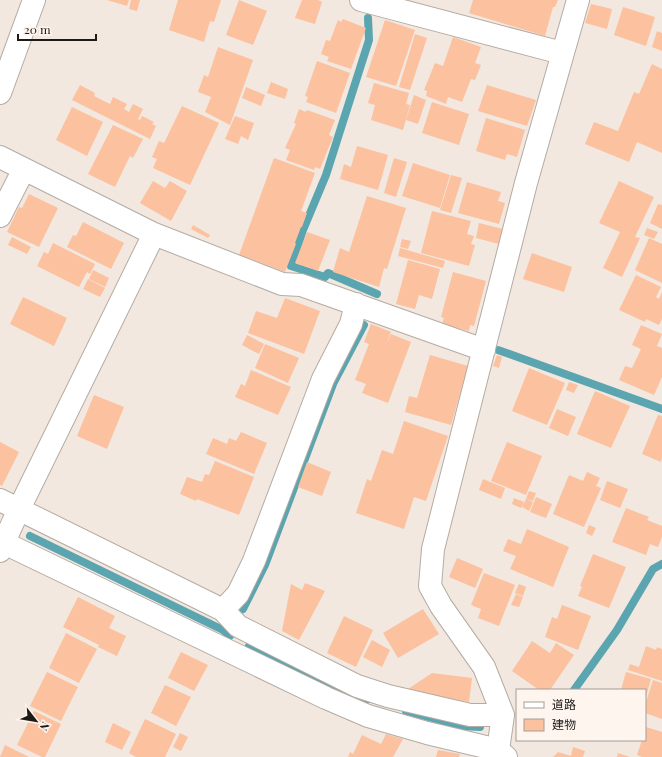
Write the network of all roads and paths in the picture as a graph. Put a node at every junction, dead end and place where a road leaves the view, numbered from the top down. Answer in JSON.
{"nodes":[{"id":1,"x":34,"y":0,"type":"edge"},
{"id":2,"x":361,"y":0,"type":"edge"},
{"id":3,"x":578,"y":0,"type":"edge"},
{"id":4,"x":562,"y":53,"type":"junction"},
{"id":5,"x":0,"y":93,"type":"edge"},
{"id":6,"x":0,"y":157,"type":"edge"},
{"id":7,"x":24,"y":169,"type":"junction"},
{"id":8,"x":0,"y":216,"type":"edge"},
{"id":9,"x":154,"y":234,"type":"junction"},
{"id":10,"x":356,"y":304,"type":"junction"},
{"id":11,"x":484,"y":350,"type":"junction"},
{"id":12,"x":9,"y":505,"type":"edge"},
{"id":13,"x":1,"y":545,"type":"edge"},
{"id":14,"x":223,"y":610,"type":"junction"},
{"id":15,"x":503,"y":715,"type":"junction"},
{"id":16,"x":500,"y":755,"type":"edge"}],
"edges":[{"from":1,"to":5,"type":"street"},
{"from":2,"to":4,"type":"street"},
{"from":3,"to":4,"type":"street"},
{"from":4,"to":11,"type":"street"},
{"from":6,"to":7,"type":"street"},
{"from":7,"to":8,"type":"street"},
{"from":7,"to":9,"type":"street"},
{"from":9,"to":10,"type":"street"},
{"from":9,"to":12,"type":"street"},
{"from":10,"to":11,"type":"street"},
{"from":10,"to":14,"type":"street"},
{"from":11,"to":15,"type":"street"},
{"from":12,"to":13,"type":"street"},
{"from":12,"to":14,"type":"street"},
{"from":13,"to":16,"type":"street"},
{"from":14,"to":15,"type":"street"},
{"from":15,"to":16,"type":"street"}]}
